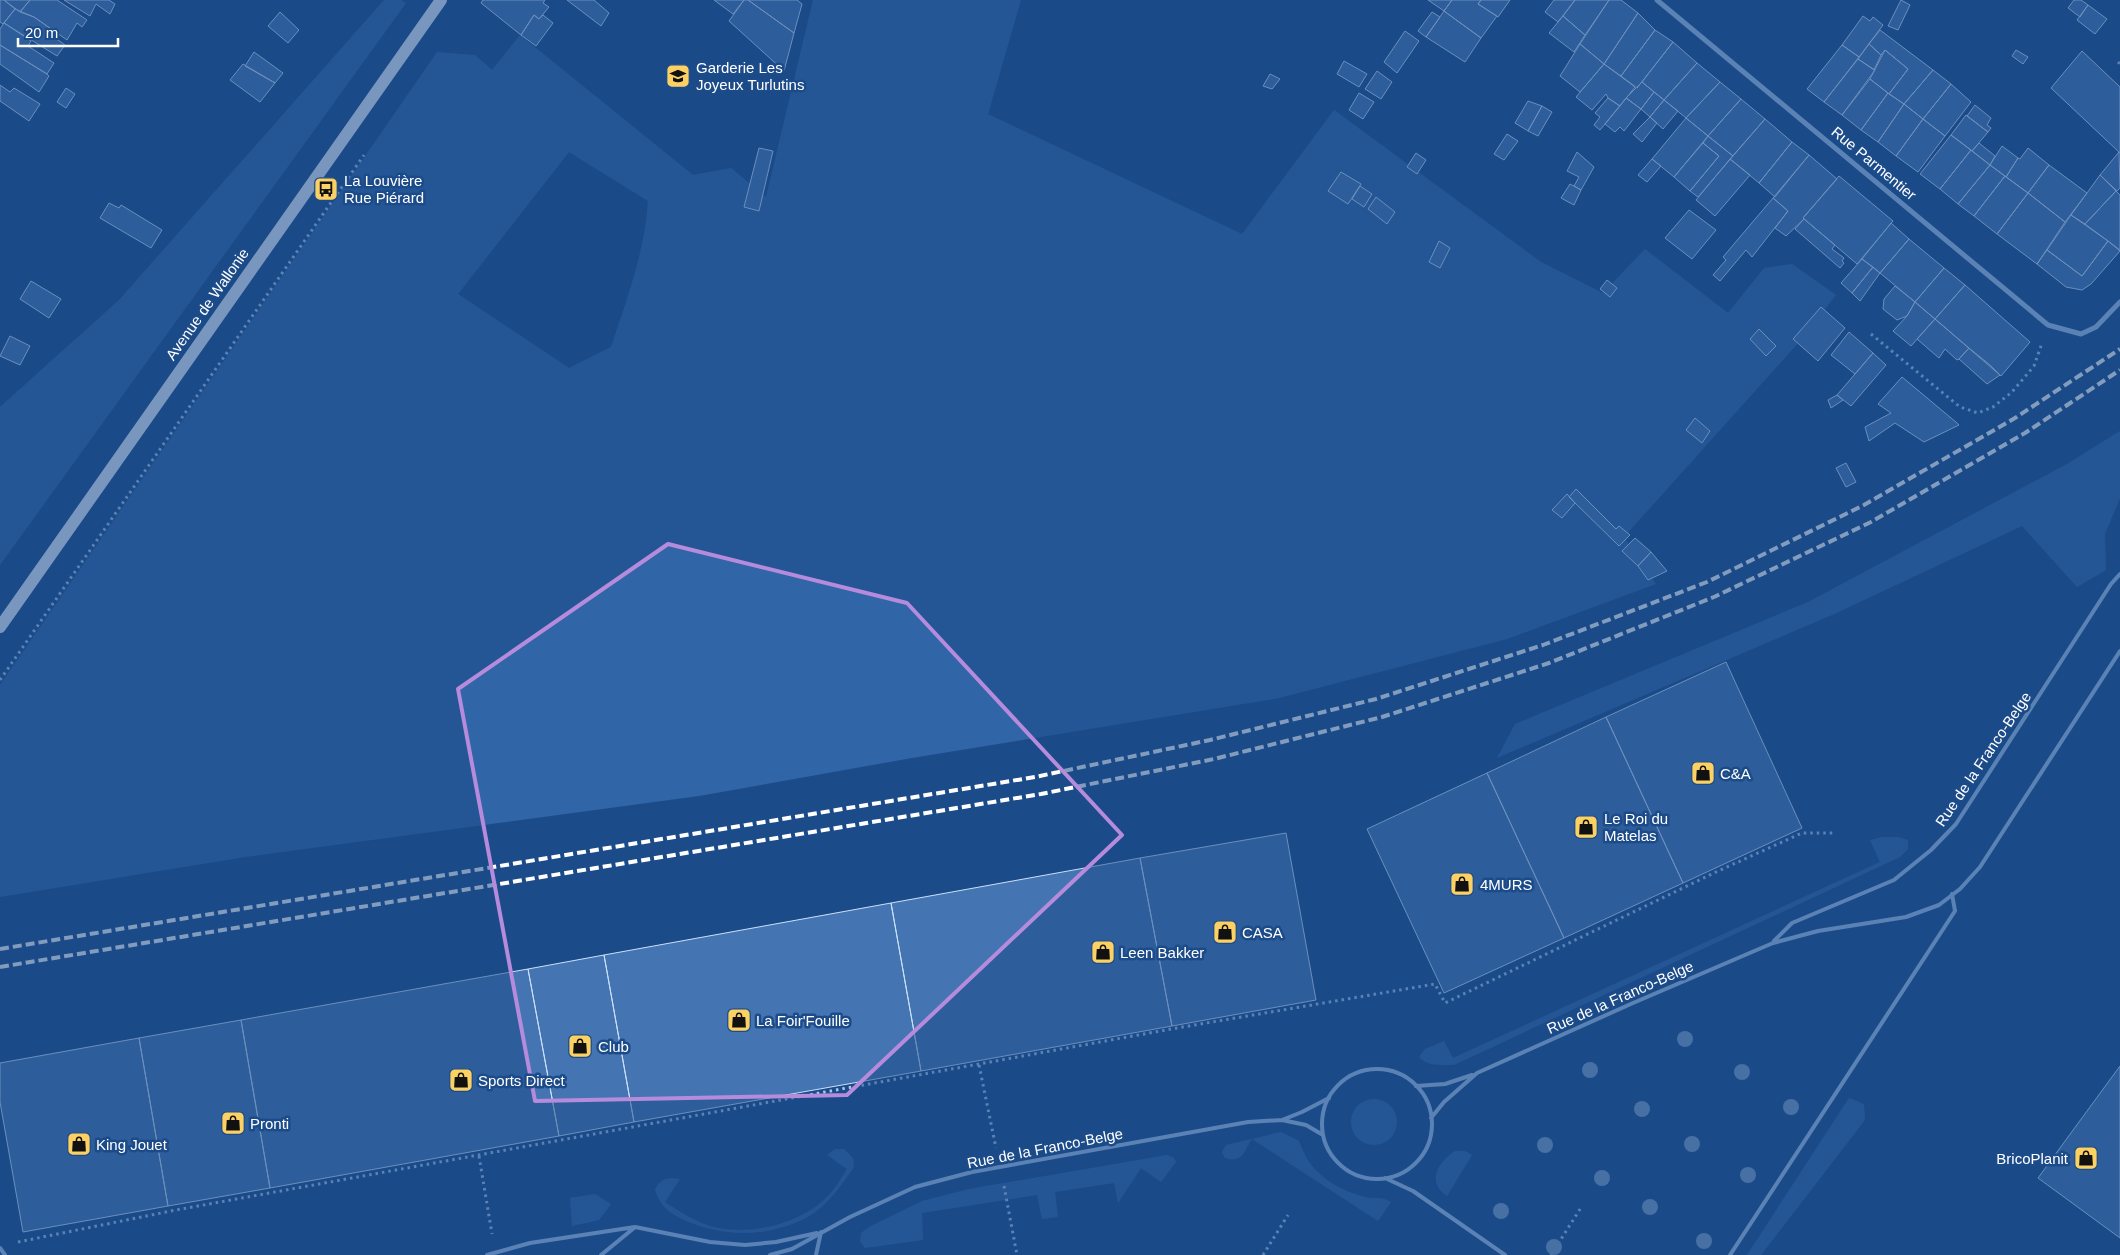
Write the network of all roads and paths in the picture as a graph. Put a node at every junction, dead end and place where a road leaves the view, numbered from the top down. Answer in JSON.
{"nodes":[{"id":1,"x":441,"y":0,"type":"edge"},
{"id":2,"x":1657,"y":0,"type":"edge"},
{"id":3,"x":368,"y":149,"type":"dead end"},
{"id":4,"x":2120,"y":302,"type":"edge"},
{"id":5,"x":2048,"y":325,"type":"junction"},
{"id":6,"x":1872,"y":334,"type":"dead end"},
{"id":7,"x":2120,"y":574,"type":"edge"},
{"id":8,"x":0,"y":627,"type":"edge"},
{"id":9,"x":2120,"y":650,"type":"edge"},
{"id":10,"x":0,"y":680,"type":"edge"},
{"id":11,"x":1834,"y":833,"type":"dead end"},
{"id":12,"x":1952,"y":894,"type":"junction"},
{"id":13,"x":1773,"y":943,"type":"junction"},
{"id":14,"x":1477,"y":1073,"type":"junction"},
{"id":15,"x":1416,"y":1086,"type":"junction"},
{"id":16,"x":1329,"y":1098,"type":"junction"},
{"id":17,"x":1431,"y":1118,"type":"junction"},
{"id":18,"x":1282,"y":1120,"type":"junction"},
{"id":19,"x":1323,"y":1135,"type":"junction"},
{"id":20,"x":479,"y":1156,"type":"junction"},
{"id":21,"x":1385,"y":1178,"type":"junction"},
{"id":22,"x":1582,"y":1206,"type":"dead end"},
{"id":23,"x":1288,"y":1215,"type":"dead end"},
{"id":24,"x":635,"y":1227,"type":"junction"},
{"id":25,"x":821,"y":1232,"type":"junction"},
{"id":26,"x":1,"y":1249,"type":"edge"},
{"id":27,"x":496,"y":1252,"type":"junction"},
{"id":28,"x":5,"y":1255,"type":"edge"},
{"id":29,"x":486,"y":1255,"type":"edge"},
{"id":30,"x":601,"y":1255,"type":"edge"},
{"id":31,"x":770,"y":1255,"type":"edge"},
{"id":32,"x":816,"y":1255,"type":"edge"},
{"id":33,"x":1263,"y":1255,"type":"edge"},
{"id":34,"x":1505,"y":1255,"type":"edge"},
{"id":35,"x":1551,"y":1255,"type":"edge"},
{"id":36,"x":1730,"y":1255,"type":"edge"}],
"edges":[{"from":1,"to":8,"type":"main road","name":"Avenue de Wallonie"},
{"from":2,"to":5,"type":"street","name":"Rue Parmentier"},
{"from":3,"to":10,"type":"path"},
{"from":4,"to":5,"type":"street","name":"Rue Parmentier"},
{"from":5,"to":6,"type":"path"},
{"from":7,"to":13,"type":"lane","name":"Rue de la Franco-Belge"},
{"from":9,"to":12,"type":"lane","name":"Rue de la Franco-Belge"},
{"from":11,"to":20,"type":"path"},
{"from":12,"to":13,"type":"lane","name":"Rue de la Franco-Belge"},
{"from":12,"to":36,"type":"lane"},
{"from":13,"to":14,"type":"lane","name":"Rue de la Franco-Belge"},
{"from":14,"to":15,"type":"lane","name":"Rue de la Franco-Belge"},
{"from":14,"to":17,"type":"lane","name":"Rue de la Franco-Belge"},
{"from":15,"to":16,"type":"lane","name":"Rue de la Franco-Belge"},
{"from":15,"to":17,"type":"lane","name":"Rue de la Franco-Belge"},
{"from":16,"to":18,"type":"lane","name":"Rue de la Franco-Belge"},
{"from":16,"to":19,"type":"lane","name":"Rue de la Franco-Belge"},
{"from":17,"to":21,"type":"lane","name":"Rue de la Franco-Belge"},
{"from":18,"to":19,"type":"lane","name":"Rue de la Franco-Belge"},
{"from":18,"to":25,"type":"lane","name":"Rue de la Franco-Belge"},
{"from":19,"to":21,"type":"lane","name":"Rue de la Franco-Belge"},
{"from":20,"to":26,"type":"path"},
{"from":20,"to":27,"type":"path"},
{"from":21,"to":34,"type":"lane"},
{"from":22,"to":35,"type":"path"},
{"from":23,"to":33,"type":"path"},
{"from":24,"to":25,"type":"lane","name":"Rue de la Franco-Belge"},
{"from":24,"to":27,"type":"lane","name":"Rue de la Franco-Belge"},
{"from":24,"to":30,"type":"lane"},
{"from":25,"to":31,"type":"lane","name":"Rue de la Franco-Belge"},
{"from":25,"to":32,"type":"lane"},
{"from":26,"to":28,"type":"lane"},
{"from":27,"to":29,"type":"lane","name":"Rue de la Franco-Belge"}]}
